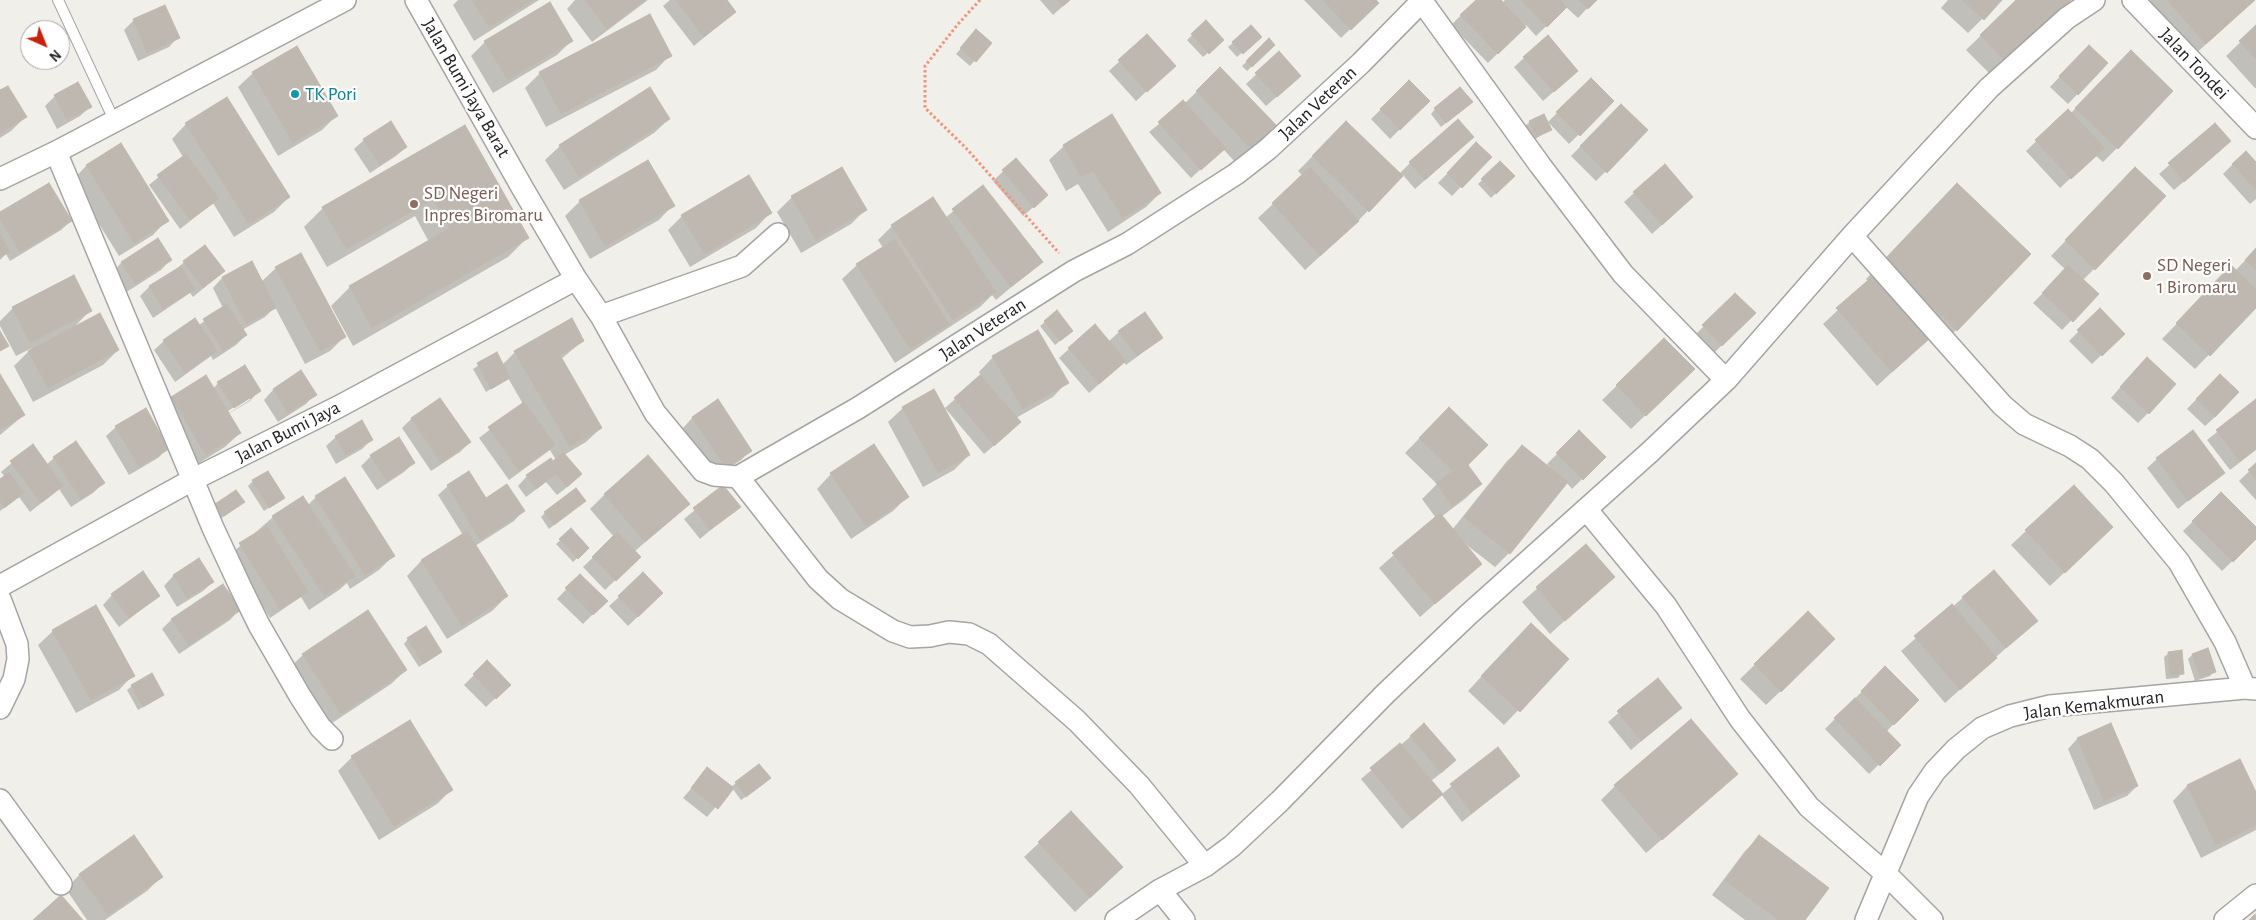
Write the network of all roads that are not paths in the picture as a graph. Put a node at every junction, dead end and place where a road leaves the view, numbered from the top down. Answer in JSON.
{"nodes":[{"id":1,"x":58,"y":0,"type":"edge"},
{"id":2,"x":346,"y":0,"type":"edge"},
{"id":3,"x":416,"y":0,"type":"edge"},
{"id":4,"x":1422,"y":0,"type":"edge"},
{"id":5,"x":2094,"y":0,"type":"edge"},
{"id":6,"x":2133,"y":0,"type":"edge"},
{"id":7,"x":114,"y":120,"type":"junction"},
{"id":8,"x":2256,"y":128,"type":"edge"},
{"id":9,"x":56,"y":152,"type":"junction"},
{"id":10,"x":0,"y":179,"type":"edge"},
{"id":11,"x":778,"y":234,"type":"dead end"},
{"id":12,"x":1852,"y":236,"type":"junction"},
{"id":13,"x":576,"y":279,"type":"junction"},
{"id":14,"x":601,"y":316,"type":"junction"},
{"id":15,"x":1726,"y":380,"type":"junction"},
{"id":16,"x":738,"y":477,"type":"junction"},
{"id":17,"x":194,"y":479,"type":"junction"},
{"id":18,"x":1586,"y":509,"type":"junction"},
{"id":19,"x":0,"y":586,"type":"edge"},
{"id":20,"x":0,"y":599,"type":"edge"},
{"id":21,"x":2250,"y":688,"type":"edge"},
{"id":22,"x":0,"y":708,"type":"edge"},
{"id":23,"x":332,"y":739,"type":"dead end"},
{"id":24,"x":0,"y":800,"type":"edge"},
{"id":25,"x":1205,"y":866,"type":"junction"},
{"id":26,"x":1885,"y":873,"type":"junction"},
{"id":27,"x":61,"y":884,"type":"dead end"},
{"id":28,"x":1160,"y":890,"type":"junction"},
{"id":29,"x":2256,"y":895,"type":"edge"},
{"id":30,"x":1116,"y":920,"type":"edge"},
{"id":31,"x":1184,"y":920,"type":"edge"},
{"id":32,"x":1866,"y":920,"type":"edge"},
{"id":33,"x":1932,"y":920,"type":"edge"},
{"id":34,"x":2225,"y":920,"type":"edge"}],
"edges":[{"from":1,"to":7,"type":"lane"},
{"from":2,"to":7,"type":"street"},
{"from":3,"to":13,"type":"street","name":"Jalan Bumi Jaya Barat"},
{"from":4,"to":15,"type":"street"},
{"from":4,"to":16,"type":"street","name":"Jalan Veteran"},
{"from":5,"to":12,"type":"street"},
{"from":6,"to":8,"type":"street","name":"Jalan Tondei"},
{"from":7,"to":9,"type":"street"},
{"from":9,"to":10,"type":"street"},
{"from":9,"to":17,"type":"street"},
{"from":11,"to":14,"type":"street"},
{"from":12,"to":15,"type":"street"},
{"from":12,"to":21,"type":"street"},
{"from":13,"to":14,"type":"street"},
{"from":13,"to":17,"type":"street","name":"Jalan Bumi Jaya"},
{"from":14,"to":16,"type":"street"},
{"from":15,"to":18,"type":"street"},
{"from":16,"to":25,"type":"street"},
{"from":17,"to":19,"type":"street","name":"Jalan Bumi Jaya"},
{"from":17,"to":23,"type":"street"},
{"from":18,"to":25,"type":"street"},
{"from":18,"to":26,"type":"street"},
{"from":20,"to":22,"type":"street"},
{"from":21,"to":26,"type":"street","name":"Jalan Kemakmuran"},
{"from":24,"to":27,"type":"street"},
{"from":25,"to":28,"type":"street"},
{"from":26,"to":32,"type":"street","name":"Jalan Kemakmuran"},
{"from":26,"to":33,"type":"street"},
{"from":28,"to":30,"type":"street"},
{"from":28,"to":31,"type":"street"},
{"from":29,"to":34,"type":"street"}]}
